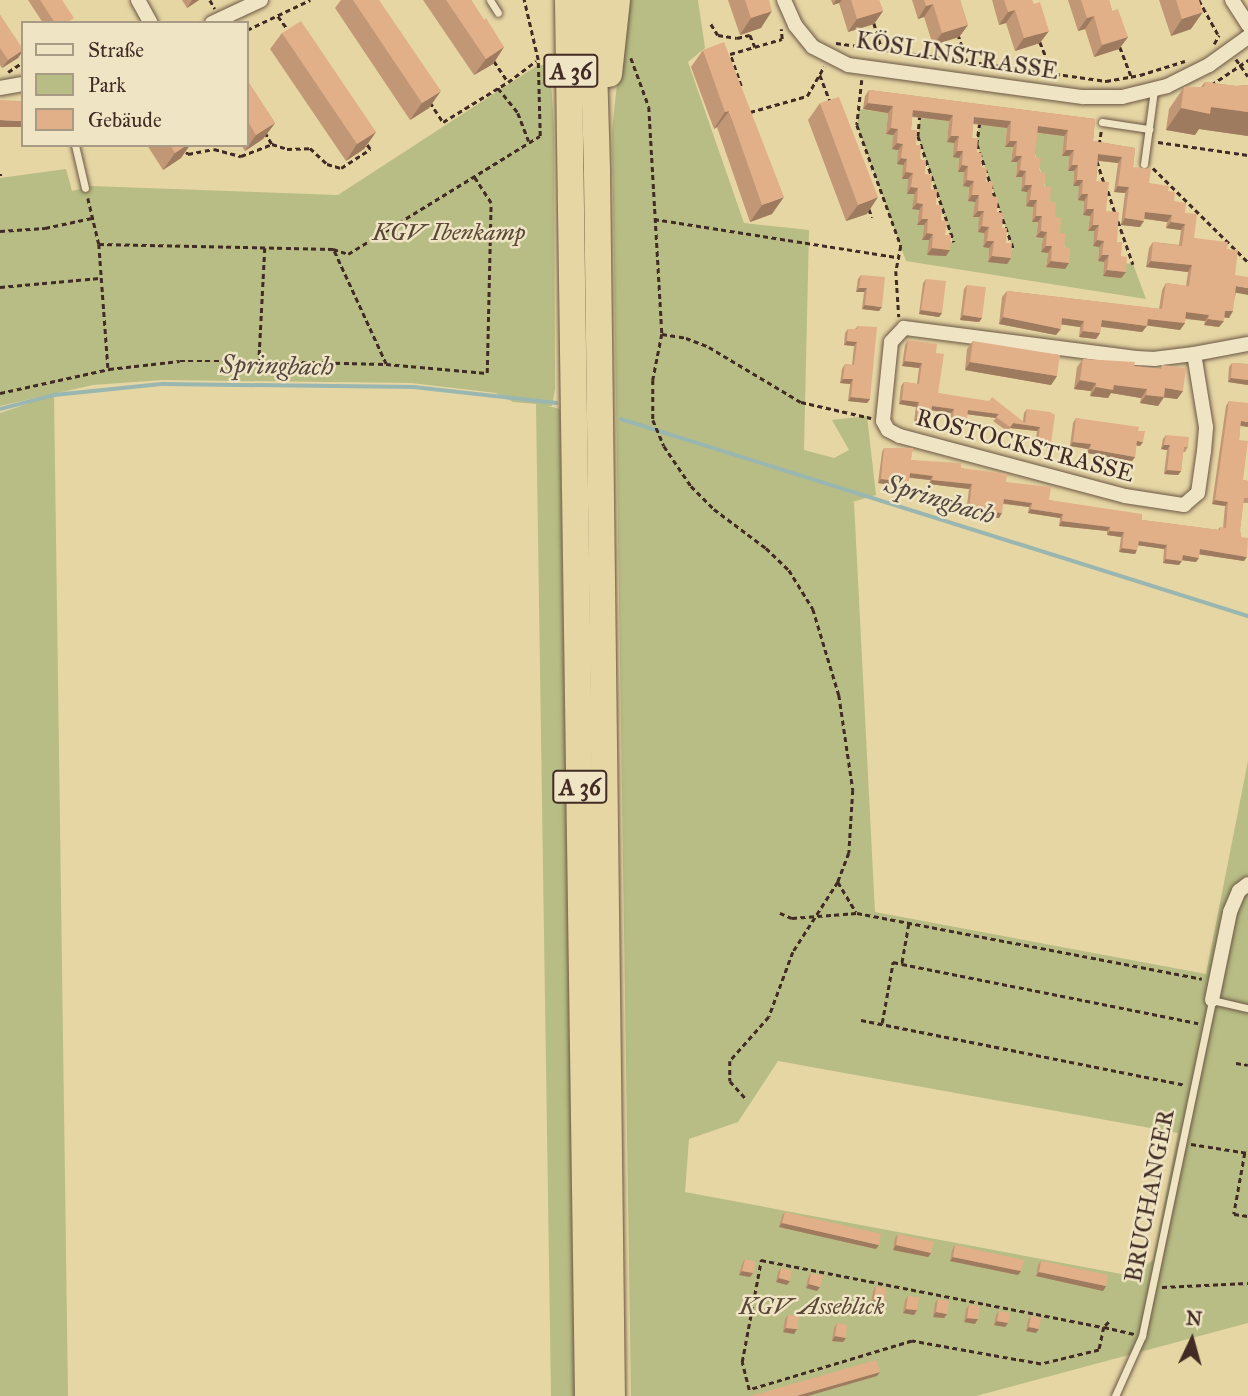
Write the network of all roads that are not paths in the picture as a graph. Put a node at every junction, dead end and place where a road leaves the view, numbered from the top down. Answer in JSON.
{"nodes":[{"id":1,"x":138,"y":0,"type":"edge"},
{"id":2,"x":261,"y":0,"type":"edge"},
{"id":3,"x":490,"y":0,"type":"edge"},
{"id":4,"x":549,"y":0,"type":"edge"},
{"id":5,"x":568,"y":0,"type":"edge"},
{"id":6,"x":593,"y":0,"type":"edge"},
{"id":7,"x":617,"y":0,"type":"edge"},
{"id":8,"x":784,"y":0,"type":"edge"},
{"id":9,"x":1232,"y":0,"type":"edge"},
{"id":10,"x":498,"y":13,"type":"dead end"},
{"id":11,"x":150,"y":21,"type":"edge"},
{"id":12,"x":216,"y":21,"type":"edge"},
{"id":13,"x":1248,"y":25,"type":"edge"},
{"id":14,"x":1248,"y":37,"type":"edge"},
{"id":15,"x":2,"y":81,"type":"edge"},
{"id":16,"x":21,"y":84,"type":"edge"},
{"id":17,"x":1154,"y":90,"type":"junction"},
{"id":18,"x":1102,"y":122,"type":"road end"},
{"id":19,"x":1149,"y":129,"type":"junction"},
{"id":20,"x":572,"y":142,"type":"junction"},
{"id":21,"x":75,"y":147,"type":"edge"},
{"id":22,"x":1145,"y":161,"type":"road end"},
{"id":23,"x":597,"y":173,"type":"junction"},
{"id":24,"x":85,"y":188,"type":"road end"},
{"id":25,"x":1248,"y":344,"type":"edge"},
{"id":26,"x":1194,"y":354,"type":"junction"},
{"id":27,"x":1248,"y":884,"type":"edge"},
{"id":28,"x":1212,"y":1000,"type":"junction"},
{"id":29,"x":1248,"y":1008,"type":"edge"},
{"id":30,"x":588,"y":1396,"type":"edge"},
{"id":31,"x":612,"y":1396,"type":"edge"},
{"id":32,"x":1115,"y":1396,"type":"edge"}],
"edges":[{"from":1,"to":11,"type":"street"},
{"from":2,"to":12,"type":"street"},
{"from":3,"to":10,"type":"lane"},
{"from":4,"to":20,"type":"highway"},
{"from":5,"to":20,"type":"highway","number":"A 36"},
{"from":6,"to":23,"type":"highway","number":"A 36"},
{"from":7,"to":23,"type":"highway"},
{"from":8,"to":17,"type":"street","name":"KÖSLINSTRASSE"},
{"from":9,"to":13,"type":"street"},
{"from":14,"to":17,"type":"street","name":"KÖSLINSTRASSE"},
{"from":15,"to":16,"type":"street"},
{"from":17,"to":19,"type":"lane"},
{"from":18,"to":19,"type":"lane"},
{"from":19,"to":22,"type":"lane"},
{"from":20,"to":30,"type":"highway","number":"A 36"},
{"from":21,"to":24,"type":"lane"},
{"from":23,"to":31,"type":"highway","number":"A 36"},
{"from":25,"to":26,"type":"street","name":"ROSTOCKSTRASSE"},
{"from":26,"to":26,"type":"street","name":"ROSTOCKSTRASSE"},
{"from":27,"to":28,"type":"street"},
{"from":28,"to":29,"type":"lane"},
{"from":28,"to":32,"type":"lane","name":"BRUCHANGER"}]}
